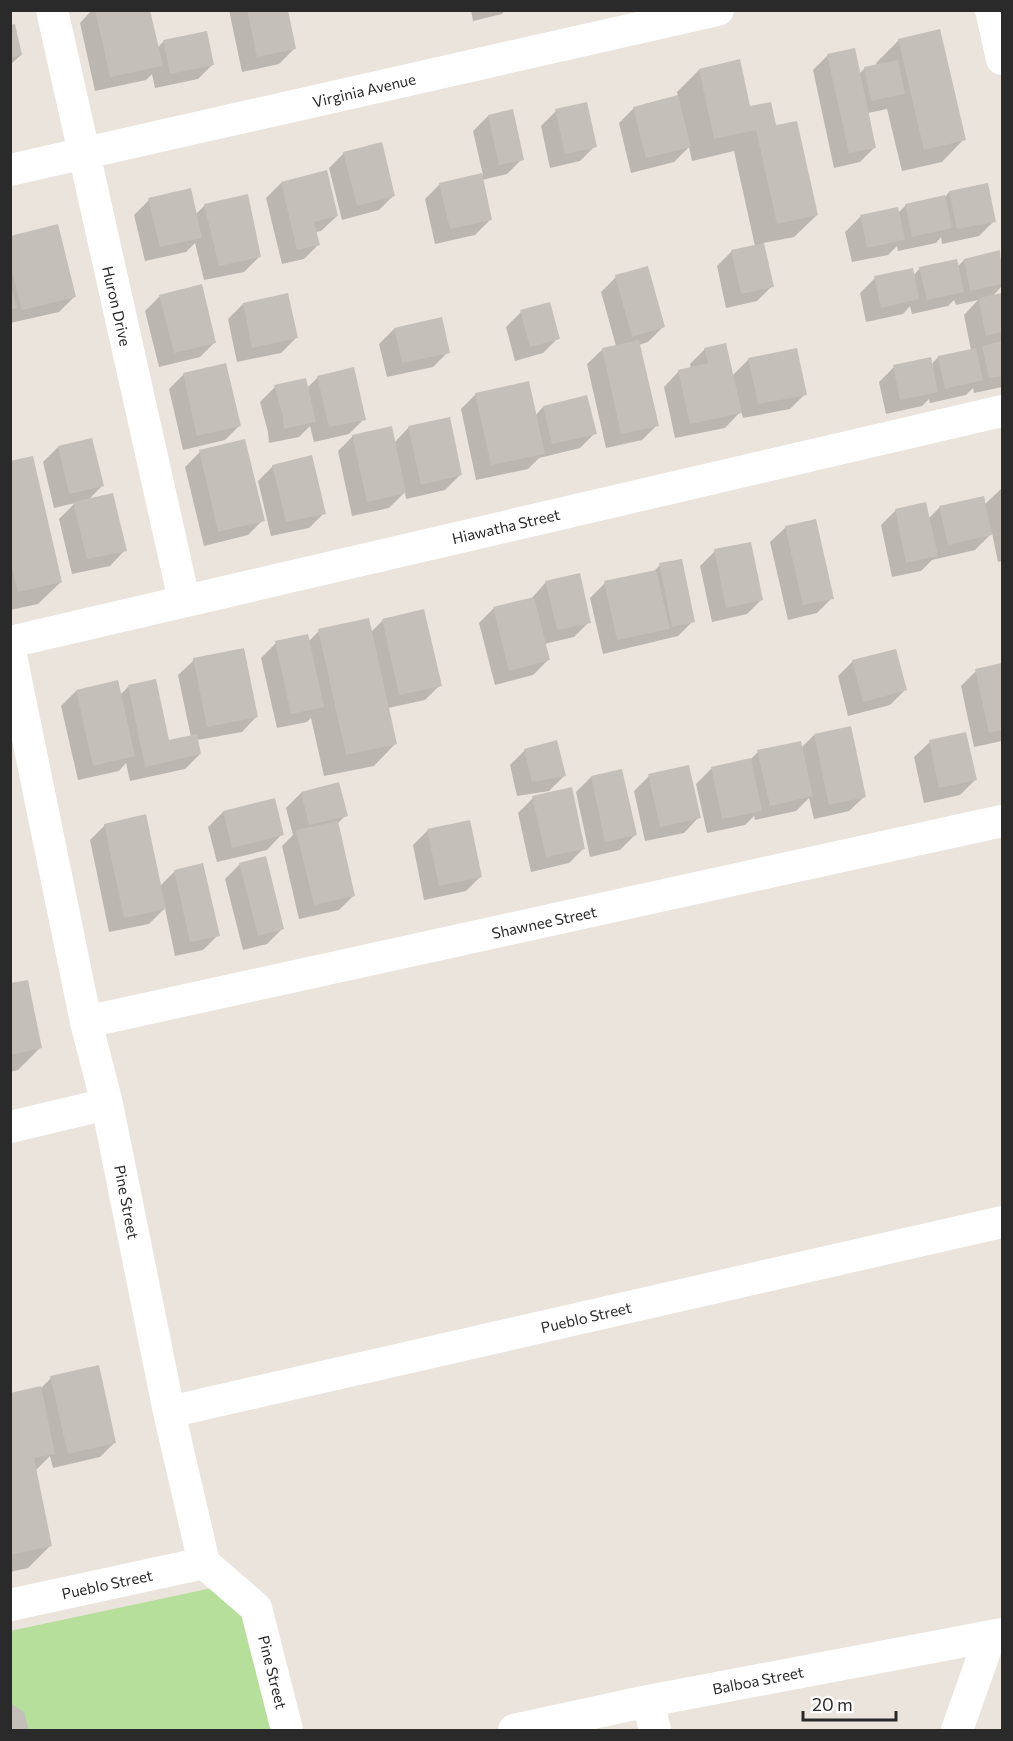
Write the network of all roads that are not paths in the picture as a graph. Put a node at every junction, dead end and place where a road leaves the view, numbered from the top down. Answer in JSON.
{"nodes":[{"id":1,"x":52,"y":10,"type":"edge"},
{"id":2,"x":718,"y":10,"type":"edge"},
{"id":3,"x":992,"y":10,"type":"edge"},
{"id":4,"x":1002,"y":60,"type":"edge"},
{"id":5,"x":83,"y":153,"type":"junction"},
{"id":6,"x":10,"y":170,"type":"edge"},
{"id":7,"x":1002,"y":411,"type":"edge"},
{"id":8,"x":184,"y":600,"type":"junction"},
{"id":9,"x":10,"y":642,"type":"edge"},
{"id":10,"x":10,"y":651,"type":"edge"},
{"id":11,"x":1002,"y":821,"type":"edge"},
{"id":12,"x":86,"y":1022,"type":"junction"},
{"id":13,"x":107,"y":1104,"type":"junction"},
{"id":14,"x":10,"y":1127,"type":"edge"},
{"id":15,"x":1002,"y":1222,"type":"edge"},
{"id":16,"x":169,"y":1412,"type":"junction"},
{"id":17,"x":204,"y":1563,"type":"junction"},
{"id":18,"x":10,"y":1605,"type":"edge"},
{"id":19,"x":996,"y":1635,"type":"edge"},
{"id":20,"x":652,"y":1716,"type":"edge"},
{"id":21,"x":287,"y":1731,"type":"edge"},
{"id":22,"x":514,"y":1731,"type":"edge"},
{"id":23,"x":957,"y":1731,"type":"edge"}],
"edges":[{"from":1,"to":5,"type":"street","name":"Huron Drive"},
{"from":2,"to":5,"type":"street","name":"Virginia Avenue"},
{"from":3,"to":4,"type":"street"},
{"from":5,"to":6,"type":"street","name":"Virginia Avenue"},
{"from":5,"to":8,"type":"street","name":"Huron Drive"},
{"from":7,"to":8,"type":"street","name":"Hiawatha Street"},
{"from":8,"to":9,"type":"street","name":"Hiawatha Street"},
{"from":10,"to":12,"type":"street","name":"Pine Street"},
{"from":11,"to":12,"type":"street","name":"Shawnee Street"},
{"from":12,"to":13,"type":"street","name":"Pine Street"},
{"from":13,"to":14,"type":"street"},
{"from":13,"to":16,"type":"street","name":"Pine Street"},
{"from":15,"to":16,"type":"street","name":"Pueblo Street"},
{"from":16,"to":17,"type":"street","name":"Pine Street"},
{"from":17,"to":18,"type":"street","name":"Pueblo Street"},
{"from":17,"to":21,"type":"street","name":"Pine Street"},
{"from":19,"to":20,"type":"street","name":"Balboa Street"},
{"from":19,"to":23,"type":"street"},
{"from":20,"to":22,"type":"street","name":"Balboa Street"}]}
